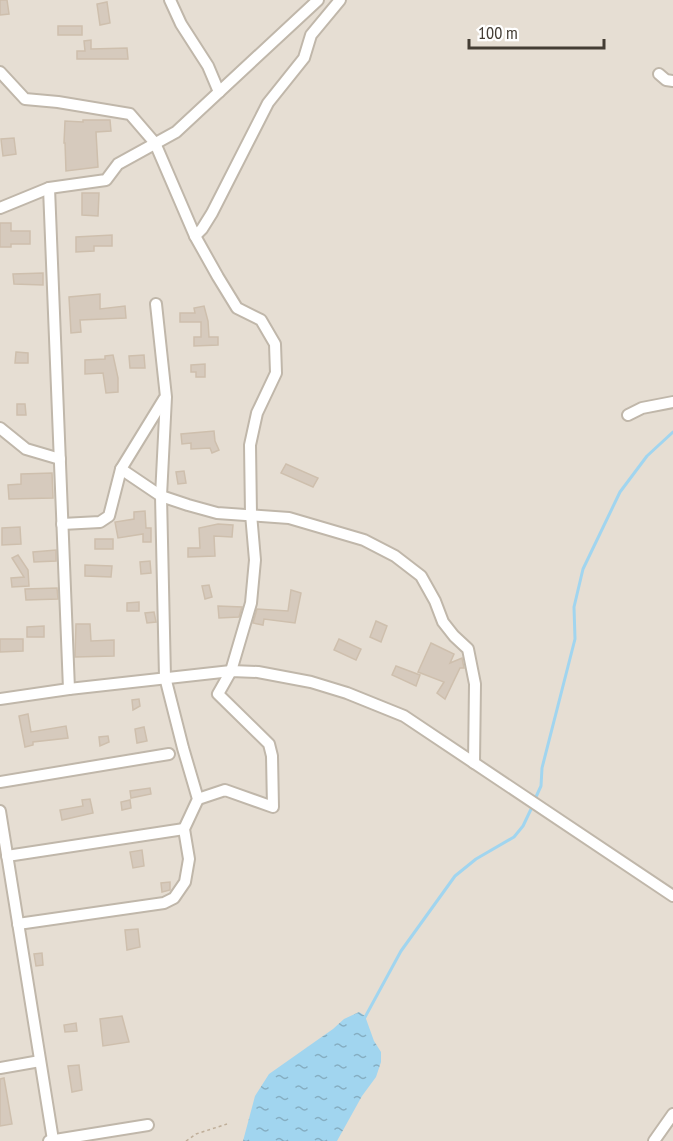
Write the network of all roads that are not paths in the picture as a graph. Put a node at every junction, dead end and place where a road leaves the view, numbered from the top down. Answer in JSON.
{"nodes":[{"id":1,"x":170,"y":0,"type":"edge"},
{"id":2,"x":318,"y":0,"type":"edge"},
{"id":3,"x":340,"y":0,"type":"edge"},
{"id":4,"x":0,"y":72,"type":"edge"},
{"id":5,"x":659,"y":74,"type":"dead end"},
{"id":6,"x":673,"y":81,"type":"edge"},
{"id":7,"x":219,"y":92,"type":"junction"},
{"id":8,"x":155,"y":143,"type":"junction"},
{"id":9,"x":49,"y":188,"type":"junction"},
{"id":10,"x":0,"y":208,"type":"edge"},
{"id":11,"x":195,"y":236,"type":"junction"},
{"id":12,"x":156,"y":304,"type":"dead end"},
{"id":13,"x":166,"y":397,"type":"junction"},
{"id":14,"x":673,"y":402,"type":"edge"},
{"id":15,"x":628,"y":415,"type":"dead end"},
{"id":16,"x":0,"y":428,"type":"edge"},
{"id":17,"x":60,"y":459,"type":"junction"},
{"id":18,"x":122,"y":469,"type":"junction"},
{"id":19,"x":160,"y":496,"type":"junction"},
{"id":20,"x":251,"y":514,"type":"junction"},
{"id":21,"x":62,"y":524,"type":"junction"},
{"id":22,"x":231,"y":671,"type":"junction"},
{"id":23,"x":165,"y":677,"type":"junction"},
{"id":24,"x":69,"y":689,"type":"junction"},
{"id":25,"x":0,"y":699,"type":"edge"},
{"id":26,"x":169,"y":754,"type":"dead end"},
{"id":27,"x":474,"y":763,"type":"junction"},
{"id":28,"x":0,"y":782,"type":"edge"},
{"id":29,"x":198,"y":799,"type":"junction"},
{"id":30,"x":0,"y":811,"type":"edge"},
{"id":31,"x":184,"y":829,"type":"junction"},
{"id":32,"x":7,"y":856,"type":"junction"},
{"id":33,"x":673,"y":896,"type":"edge"},
{"id":34,"x":18,"y":924,"type":"junction"},
{"id":35,"x":40,"y":1061,"type":"junction"},
{"id":36,"x":0,"y":1068,"type":"edge"},
{"id":37,"x":673,"y":1114,"type":"edge"},
{"id":38,"x":148,"y":1125,"type":"dead end"},
{"id":39,"x":51,"y":1141,"type":"edge"},
{"id":40,"x":654,"y":1141,"type":"edge"}],
"edges":[{"from":1,"to":7,"type":"street"},
{"from":2,"to":7,"type":"street"},
{"from":3,"to":11,"type":"street"},
{"from":4,"to":8,"type":"street"},
{"from":5,"to":6,"type":"street"},
{"from":7,"to":8,"type":"street"},
{"from":8,"to":9,"type":"street"},
{"from":8,"to":11,"type":"street"},
{"from":9,"to":10,"type":"street"},
{"from":9,"to":17,"type":"street"},
{"from":11,"to":20,"type":"street"},
{"from":12,"to":13,"type":"street"},
{"from":13,"to":18,"type":"street"},
{"from":13,"to":19,"type":"street"},
{"from":14,"to":15,"type":"street"},
{"from":16,"to":17,"type":"street"},
{"from":17,"to":21,"type":"street"},
{"from":18,"to":19,"type":"street"},
{"from":18,"to":21,"type":"street"},
{"from":19,"to":20,"type":"street"},
{"from":19,"to":23,"type":"street"},
{"from":20,"to":22,"type":"street"},
{"from":20,"to":27,"type":"street"},
{"from":21,"to":24,"type":"street"},
{"from":22,"to":23,"type":"street"},
{"from":22,"to":27,"type":"street"},
{"from":22,"to":29,"type":"street"},
{"from":23,"to":24,"type":"street"},
{"from":23,"to":29,"type":"street"},
{"from":24,"to":25,"type":"street"},
{"from":26,"to":28,"type":"street"},
{"from":27,"to":33,"type":"street"},
{"from":29,"to":31,"type":"street"},
{"from":30,"to":32,"type":"street"},
{"from":31,"to":32,"type":"street"},
{"from":31,"to":34,"type":"street"},
{"from":32,"to":34,"type":"street"},
{"from":34,"to":35,"type":"street"},
{"from":35,"to":36,"type":"street"},
{"from":35,"to":39,"type":"street"},
{"from":37,"to":40,"type":"street"},
{"from":38,"to":39,"type":"street"}]}
